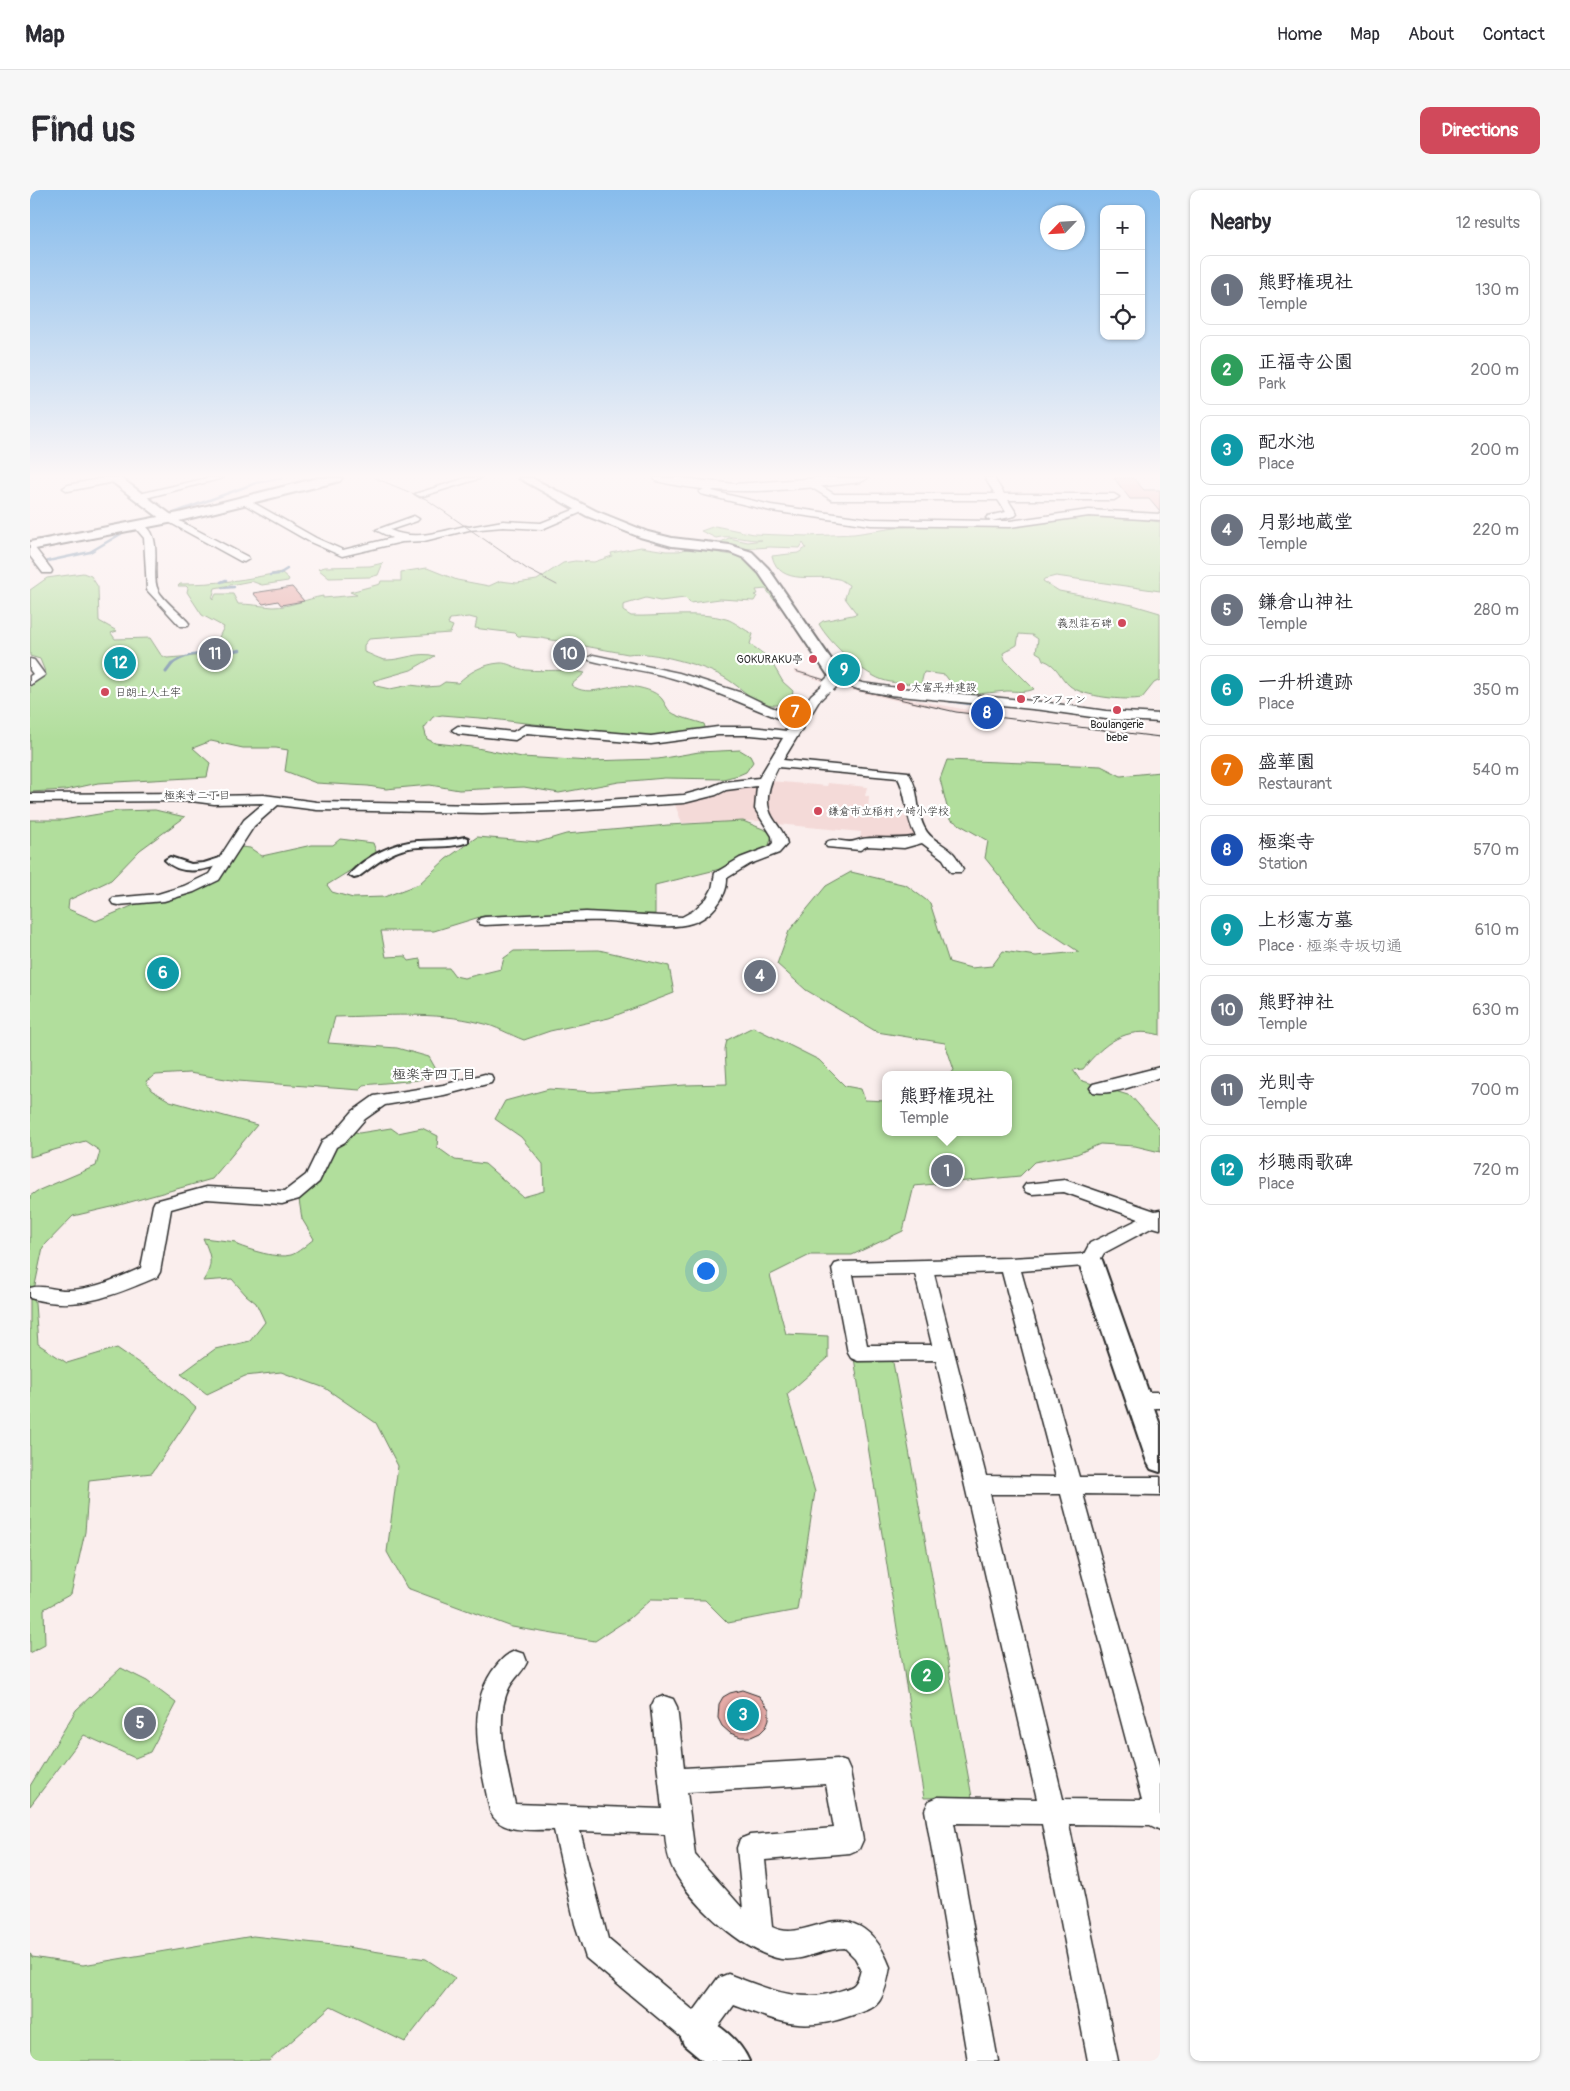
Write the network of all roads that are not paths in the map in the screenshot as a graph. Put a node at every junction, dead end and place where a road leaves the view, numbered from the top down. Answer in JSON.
{"nodes":[{"id":1,"x":43,"y":565,"type":"edge"},
{"id":2,"x":151,"y":565,"type":"edge"},
{"id":3,"x":758,"y":565,"type":"edge"},
{"id":4,"x":47,"y":571,"type":"dead end"},
{"id":5,"x":184,"y":624,"type":"dead end"},
{"id":6,"x":593,"y":658,"type":"dead end"},
{"id":7,"x":30,"y":662,"type":"edge"},
{"id":8,"x":30,"y":680,"type":"edge"},
{"id":9,"x":833,"y":681,"type":"junction"},
{"id":10,"x":1160,"y":718,"type":"edge"},
{"id":11,"x":799,"y":721,"type":"junction"},
{"id":12,"x":458,"y":730,"type":"dead end"},
{"id":13,"x":791,"y":735,"type":"junction"},
{"id":14,"x":775,"y":763,"type":"junction"},
{"id":15,"x":764,"y":781,"type":"junction"},
{"id":16,"x":30,"y":798,"type":"edge"},
{"id":17,"x":274,"y":801,"type":"junction"},
{"id":18,"x":924,"y":838,"type":"junction"},
{"id":19,"x":465,"y":840,"type":"dead end"},
{"id":20,"x":832,"y":844,"type":"dead end"},
{"id":21,"x":226,"y":859,"type":"junction"},
{"id":22,"x":170,"y":860,"type":"dead end"},
{"id":23,"x":956,"y":870,"type":"dead end"},
{"id":24,"x":354,"y":874,"type":"dead end"},
{"id":25,"x":118,"y":901,"type":"dead end"},
{"id":26,"x":485,"y":921,"type":"dead end"},
{"id":27,"x":1159,"y":1074,"type":"edge"},
{"id":28,"x":485,"y":1080,"type":"dead end"},
{"id":29,"x":1099,"y":1088,"type":"dead end"},
{"id":30,"x":1032,"y":1188,"type":"dead end"},
{"id":31,"x":1159,"y":1219,"type":"edge"},
{"id":32,"x":1090,"y":1260,"type":"junction"},
{"id":33,"x":1010,"y":1265,"type":"junction"},
{"id":34,"x":923,"y":1268,"type":"junction"},
{"id":35,"x":36,"y":1293,"type":"dead end"},
{"id":36,"x":942,"y":1352,"type":"junction"},
{"id":37,"x":1149,"y":1400,"type":"edge"},
{"id":38,"x":1160,"y":1462,"type":"edge"},
{"id":39,"x":977,"y":1485,"type":"junction"},
{"id":40,"x":1070,"y":1486,"type":"junction"},
{"id":41,"x":1160,"y":1486,"type":"edge"},
{"id":42,"x":515,"y":1662,"type":"dead end"},
{"id":43,"x":664,"y":1707,"type":"dead end"},
{"id":44,"x":672,"y":1781,"type":"junction"},
{"id":45,"x":1053,"y":1811,"type":"junction"},
{"id":46,"x":1160,"y":1814,"type":"edge"},
{"id":47,"x":564,"y":1818,"type":"junction"},
{"id":48,"x":677,"y":1822,"type":"junction"},
{"id":49,"x":759,"y":1934,"type":"junction"},
{"id":50,"x":697,"y":2032,"type":"junction"},
{"id":51,"x":731,"y":2061,"type":"edge"},
{"id":52,"x":983,"y":2061,"type":"edge"},
{"id":53,"x":1103,"y":2061,"type":"edge"}],
"edges":[{"from":1,"to":4,"type":"street"},
{"from":2,"to":5,"type":"street"},
{"from":3,"to":9,"type":"street"},
{"from":6,"to":11,"type":"street"},
{"from":7,"to":8,"type":"street"},
{"from":9,"to":10,"type":"street"},
{"from":9,"to":11,"type":"street"},
{"from":11,"to":13,"type":"street"},
{"from":12,"to":13,"type":"street"},
{"from":13,"to":14,"type":"street"},
{"from":14,"to":15,"type":"street"},
{"from":14,"to":18,"type":"street"},
{"from":15,"to":17,"type":"street"},
{"from":15,"to":26,"type":"street"},
{"from":16,"to":17,"type":"street"},
{"from":17,"to":21,"type":"street"},
{"from":18,"to":20,"type":"street"},
{"from":18,"to":23,"type":"street"},
{"from":19,"to":24,"type":"street"},
{"from":21,"to":22,"type":"street"},
{"from":21,"to":25,"type":"street"},
{"from":27,"to":29,"type":"street"},
{"from":28,"to":35,"type":"street"},
{"from":30,"to":31,"type":"street"},
{"from":31,"to":32,"type":"street"},
{"from":32,"to":33,"type":"street"},
{"from":32,"to":37,"type":"street"},
{"from":33,"to":34,"type":"street"},
{"from":33,"to":40,"type":"street"},
{"from":34,"to":36,"type":"street"},
{"from":34,"to":36,"type":"street"},
{"from":36,"to":39,"type":"street"},
{"from":37,"to":38,"type":"street"},
{"from":39,"to":40,"type":"street"},
{"from":39,"to":45,"type":"street"},
{"from":40,"to":41,"type":"street"},
{"from":40,"to":46,"type":"street"},
{"from":42,"to":47,"type":"street"},
{"from":43,"to":44,"type":"street"},
{"from":44,"to":48,"type":"street"},
{"from":44,"to":49,"type":"street"},
{"from":45,"to":46,"type":"street"},
{"from":45,"to":52,"type":"street"},
{"from":45,"to":53,"type":"street"},
{"from":47,"to":48,"type":"street"},
{"from":47,"to":50,"type":"street"},
{"from":48,"to":49,"type":"street"},
{"from":49,"to":50,"type":"street"},
{"from":50,"to":51,"type":"street"}]}
